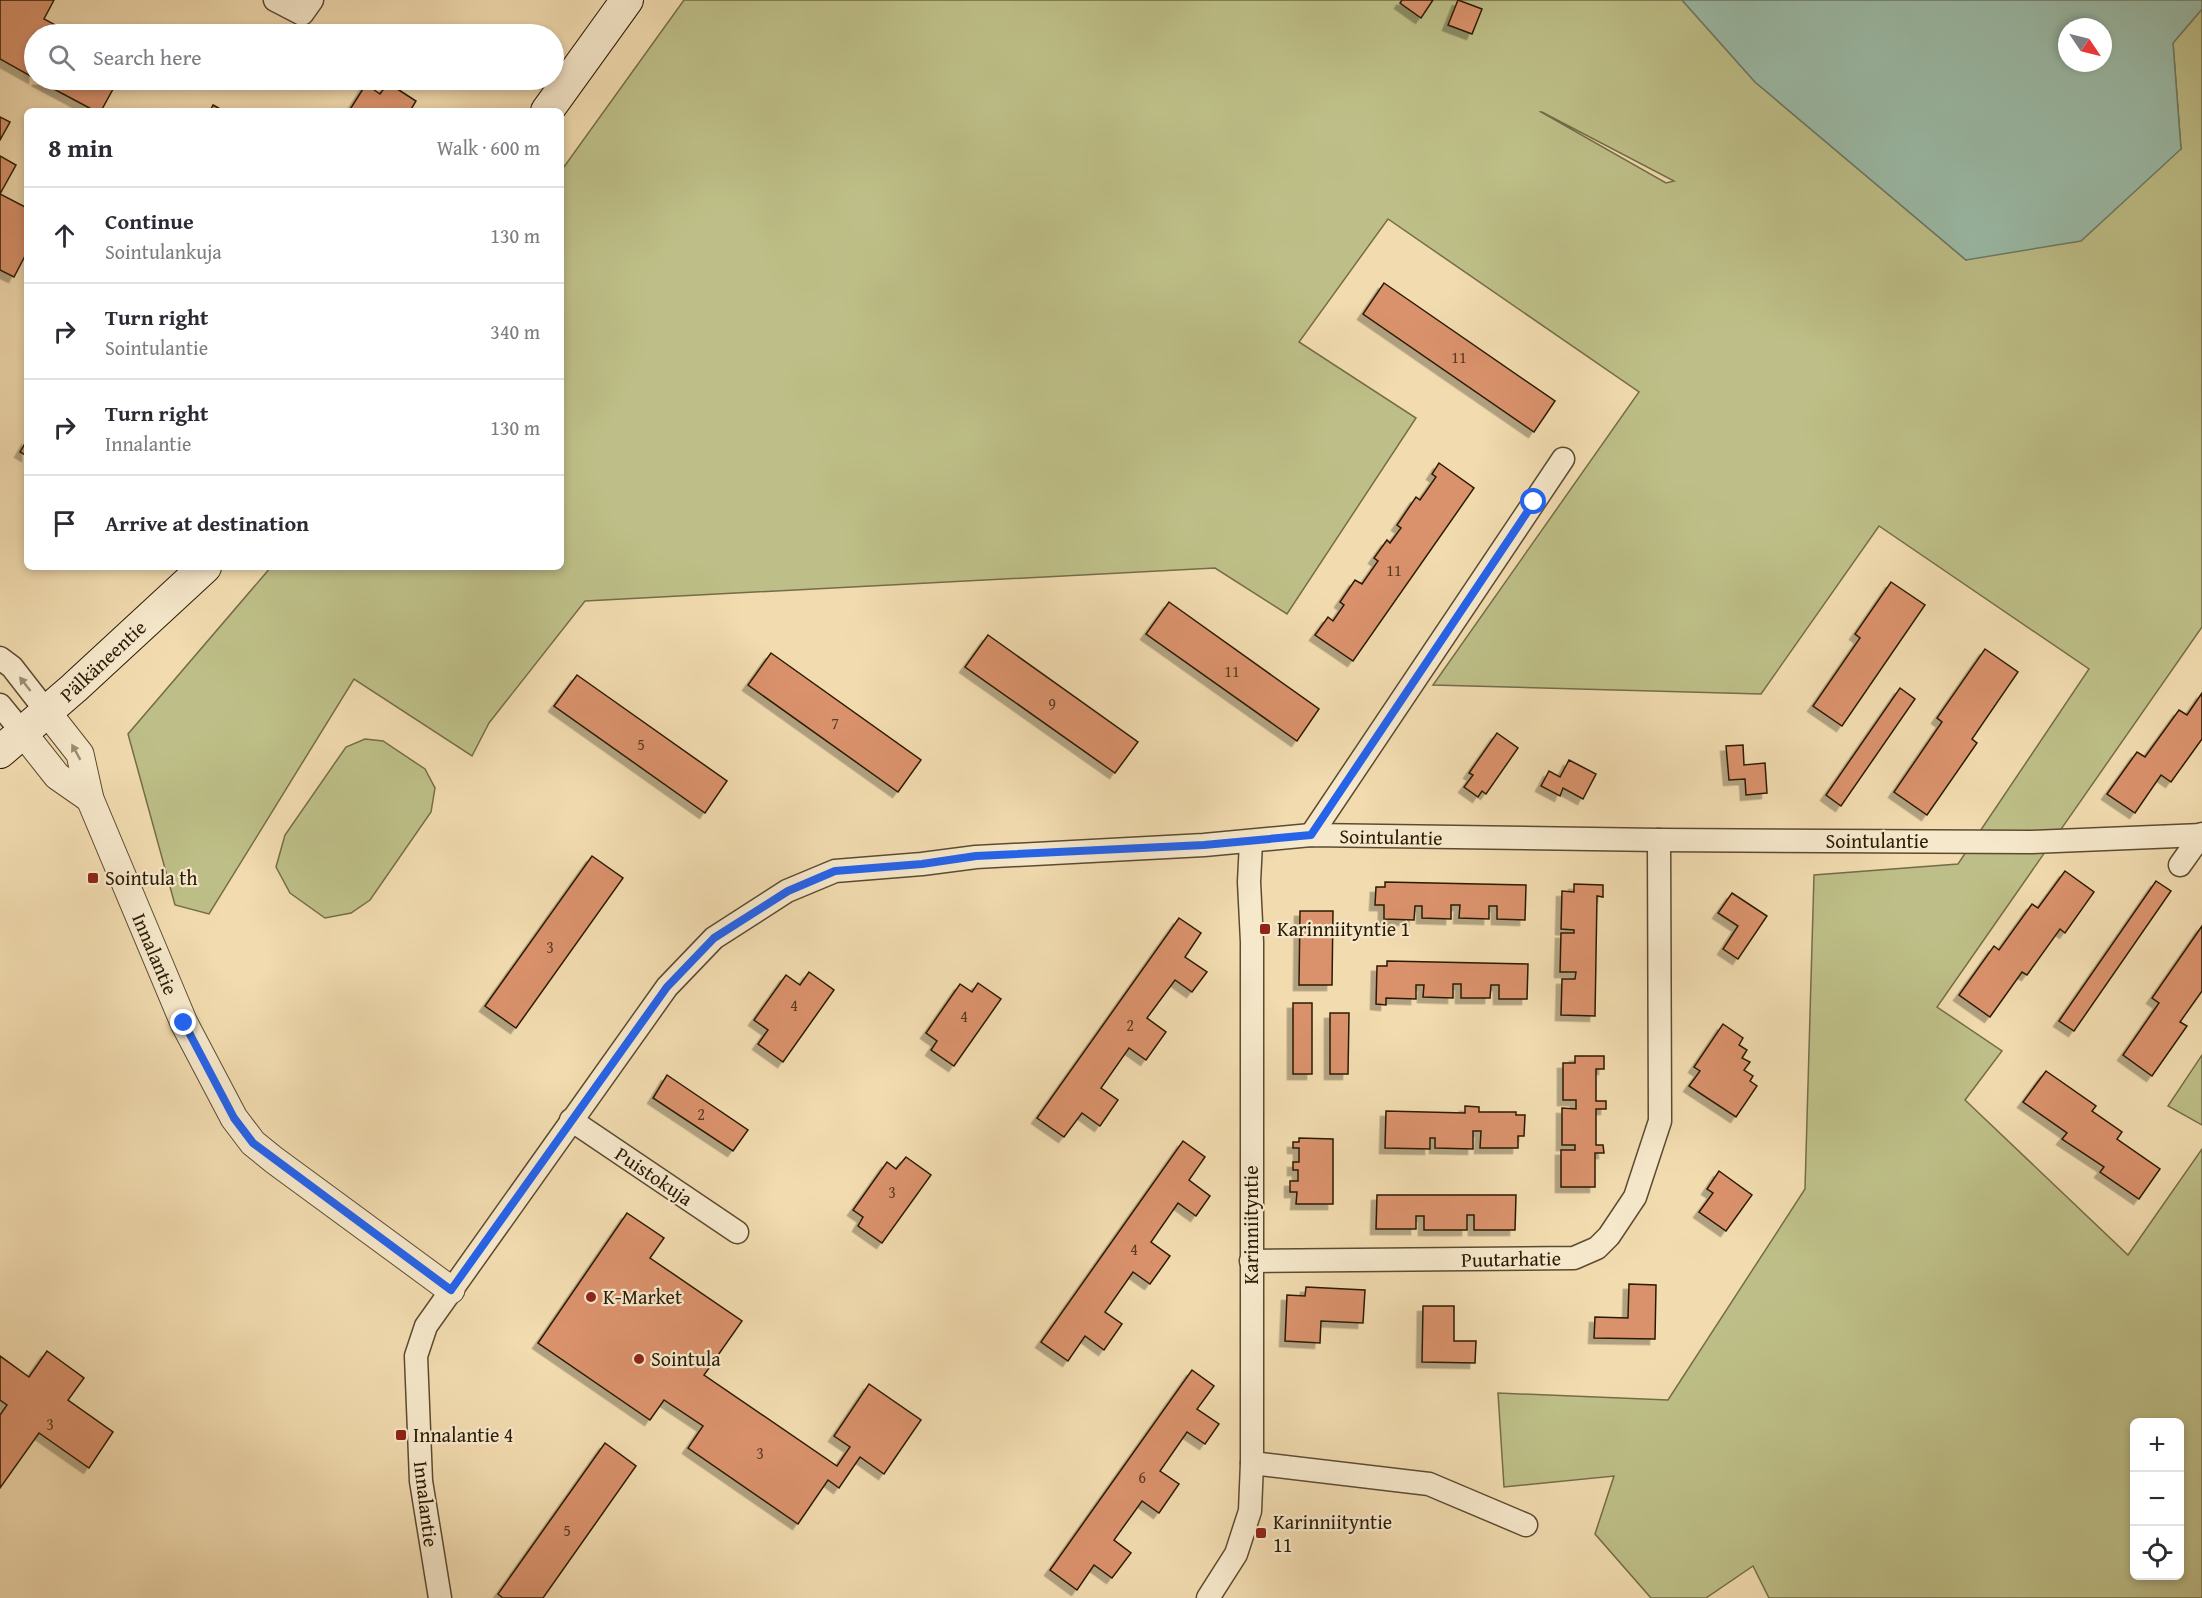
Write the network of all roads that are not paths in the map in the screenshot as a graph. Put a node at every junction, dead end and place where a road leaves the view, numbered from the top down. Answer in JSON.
{"nodes":[{"id":1,"x":275,"y":0,"type":"edge"},
{"id":2,"x":627,"y":0,"type":"edge"},
{"id":3,"x":307,"y":7,"type":"edge"},
{"id":4,"x":564,"y":87,"type":"edge"},
{"id":5,"x":562,"y":90,"type":"edge"},
{"id":6,"x":549,"y":108,"type":"edge"},
{"id":7,"x":1563,"y":459,"type":"dead end"},
{"id":8,"x":202,"y":570,"type":"edge"},
{"id":9,"x":0,"y":657,"type":"edge"},
{"id":10,"x":0,"y":705,"type":"edge"},
{"id":11,"x":47,"y":712,"type":"junction"},
{"id":12,"x":11,"y":743,"type":"edge"},
{"id":13,"x":90,"y":800,"type":"junction"},
{"id":14,"x":1311,"y":835,"type":"junction"},
{"id":15,"x":2201,"y":835,"type":"edge"},
{"id":16,"x":1659,"y":840,"type":"junction"},
{"id":17,"x":1251,"y":842,"type":"junction"},
{"id":18,"x":2180,"y":865,"type":"dead end"},
{"id":19,"x":571,"y":1120,"type":"junction"},
{"id":20,"x":737,"y":1232,"type":"dead end"},
{"id":21,"x":1251,"y":1261,"type":"junction"},
{"id":22,"x":451,"y":1290,"type":"junction"},
{"id":23,"x":1252,"y":1462,"type":"junction"},
{"id":24,"x":1527,"y":1525,"type":"dead end"},
{"id":25,"x":440,"y":1598,"type":"edge"},
{"id":26,"x":1208,"y":1598,"type":"edge"}],
"edges":[{"from":1,"to":3,"type":"street"},
{"from":2,"to":4,"type":"main road"},
{"from":5,"to":6,"type":"main road"},
{"from":7,"to":14,"type":"street"},
{"from":8,"to":11,"type":"main road","name":"Pälkäneentie"},
{"from":11,"to":9,"type":"street","one_way":true},
{"from":10,"to":12,"type":"street"},
{"from":11,"to":12,"type":"main road","name":"Pälkäneentie"},
{"from":13,"to":11,"type":"street","name":"Innalantie","one_way":true},
{"from":12,"to":13,"type":"street"},
{"from":13,"to":22,"type":"street","name":"Innalantie"},
{"from":14,"to":16,"type":"street","name":"Sointulantie"},
{"from":14,"to":17,"type":"street","name":"Sointulantie"},
{"from":15,"to":16,"type":"street","name":"Sointulantie"},
{"from":15,"to":18,"type":"street"},
{"from":16,"to":21,"type":"street","name":"Puutarhatie"},
{"from":17,"to":19,"type":"street","name":"Sointulantie"},
{"from":17,"to":21,"type":"street","name":"Karinniityntie"},
{"from":19,"to":20,"type":"street","name":"Puistokuja"},
{"from":19,"to":22,"type":"street","name":"Sointulantie"},
{"from":21,"to":23,"type":"street","name":"Karinniityntie"},
{"from":22,"to":25,"type":"street","name":"Innalantie"},
{"from":23,"to":24,"type":"street"},
{"from":23,"to":26,"type":"street","name":"Karinniityntie"}]}
